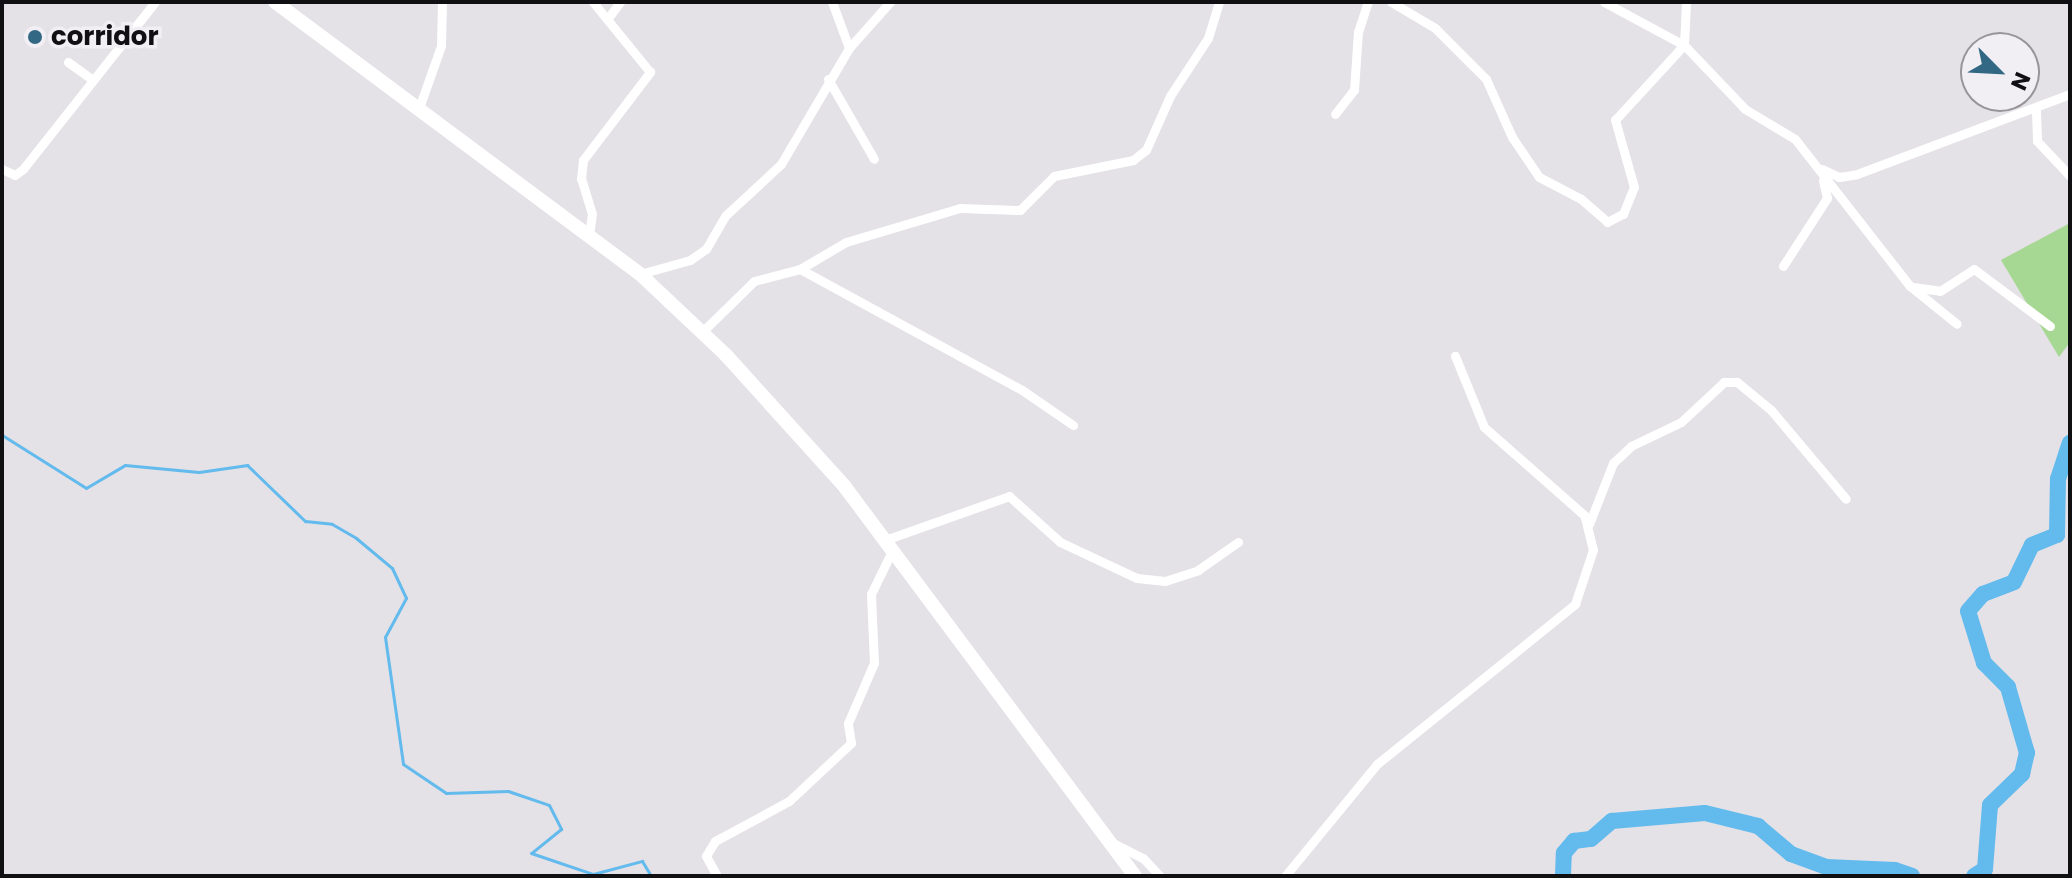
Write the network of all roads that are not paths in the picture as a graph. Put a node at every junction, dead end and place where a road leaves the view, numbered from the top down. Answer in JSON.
{"nodes":[{"id":1,"x":153,"y":2,"type":"edge"},
{"id":2,"x":275,"y":2,"type":"edge"},
{"id":3,"x":442,"y":2,"type":"edge"},
{"id":4,"x":593,"y":2,"type":"edge"},
{"id":5,"x":620,"y":2,"type":"edge"},
{"id":6,"x":832,"y":2,"type":"edge"},
{"id":7,"x":890,"y":2,"type":"edge"},
{"id":8,"x":1219,"y":2,"type":"edge"},
{"id":9,"x":1368,"y":2,"type":"edge"},
{"id":10,"x":1391,"y":2,"type":"edge"},
{"id":11,"x":1604,"y":2,"type":"edge"},
{"id":12,"x":1686,"y":2,"type":"edge"},
{"id":13,"x":608,"y":18,"type":"junction"},
{"id":14,"x":1684,"y":45,"type":"junction"},
{"id":15,"x":849,"y":48,"type":"junction"},
{"id":16,"x":68,"y":62,"type":"dead end"},
{"id":17,"x":828,"y":79,"type":"junction"},
{"id":18,"x":93,"y":80,"type":"junction"},
{"id":19,"x":2070,"y":94,"type":"edge"},
{"id":20,"x":419,"y":108,"type":"junction"},
{"id":21,"x":2040,"y":109,"type":"edge"},
{"id":22,"x":2033,"y":112,"type":"edge"},
{"id":23,"x":2036,"y":112,"type":"edge"},
{"id":24,"x":1335,"y":114,"type":"dead end"},
{"id":25,"x":874,"y":159,"type":"dead end"},
{"id":26,"x":2,"y":169,"type":"edge"},
{"id":27,"x":1820,"y":169,"type":"junction"},
{"id":28,"x":2070,"y":176,"type":"edge"},
{"id":29,"x":589,"y":235,"type":"junction"},
{"id":30,"x":1783,"y":266,"type":"dead end"},
{"id":31,"x":800,"y":269,"type":"junction"},
{"id":32,"x":640,"y":274,"type":"junction"},
{"id":33,"x":1910,"y":286,"type":"junction"},
{"id":34,"x":1957,"y":324,"type":"dead end"},
{"id":35,"x":2050,"y":326,"type":"dead end"},
{"id":36,"x":702,"y":332,"type":"junction"},
{"id":37,"x":1455,"y":356,"type":"dead end"},
{"id":38,"x":1073,"y":425,"type":"dead end"},
{"id":39,"x":1846,"y":499,"type":"dead end"},
{"id":40,"x":1589,"y":524,"type":"junction"},
{"id":41,"x":1238,"y":542,"type":"dead end"},
{"id":42,"x":889,"y":544,"type":"junction"},
{"id":43,"x":1106,"y":840,"type":"junction"},
{"id":44,"x":717,"y":876,"type":"edge"},
{"id":45,"x":1135,"y":876,"type":"edge"},
{"id":46,"x":1160,"y":876,"type":"edge"},
{"id":47,"x":1285,"y":876,"type":"edge"}],
"edges":[{"from":1,"to":18,"type":"street"},
{"from":2,"to":20,"type":"highway"},
{"from":3,"to":20,"type":"street"},
{"from":4,"to":13,"type":"street"},
{"from":5,"to":13,"type":"street"},
{"from":6,"to":15,"type":"street"},
{"from":7,"to":15,"type":"street"},
{"from":8,"to":31,"type":"street"},
{"from":9,"to":24,"type":"street"},
{"from":10,"to":14,"type":"street"},
{"from":11,"to":14,"type":"street"},
{"from":12,"to":14,"type":"street"},
{"from":13,"to":29,"type":"street"},
{"from":14,"to":27,"type":"street"},
{"from":15,"to":17,"type":"street"},
{"from":16,"to":18,"type":"street"},
{"from":17,"to":25,"type":"street"},
{"from":17,"to":32,"type":"street"},
{"from":18,"to":26,"type":"street"},
{"from":19,"to":21,"type":"street"},
{"from":20,"to":29,"type":"highway"},
{"from":22,"to":27,"type":"street"},
{"from":23,"to":28,"type":"street"},
{"from":27,"to":30,"type":"street"},
{"from":27,"to":33,"type":"street"},
{"from":29,"to":32,"type":"highway"},
{"from":31,"to":36,"type":"street"},
{"from":31,"to":38,"type":"street"},
{"from":32,"to":36,"type":"highway"},
{"from":33,"to":34,"type":"street"},
{"from":33,"to":35,"type":"street"},
{"from":36,"to":42,"type":"highway"},
{"from":37,"to":40,"type":"street"},
{"from":39,"to":40,"type":"street"},
{"from":40,"to":47,"type":"street"},
{"from":41,"to":42,"type":"street"},
{"from":42,"to":43,"type":"highway"},
{"from":42,"to":44,"type":"street"},
{"from":43,"to":45,"type":"highway"},
{"from":43,"to":46,"type":"street"}]}
